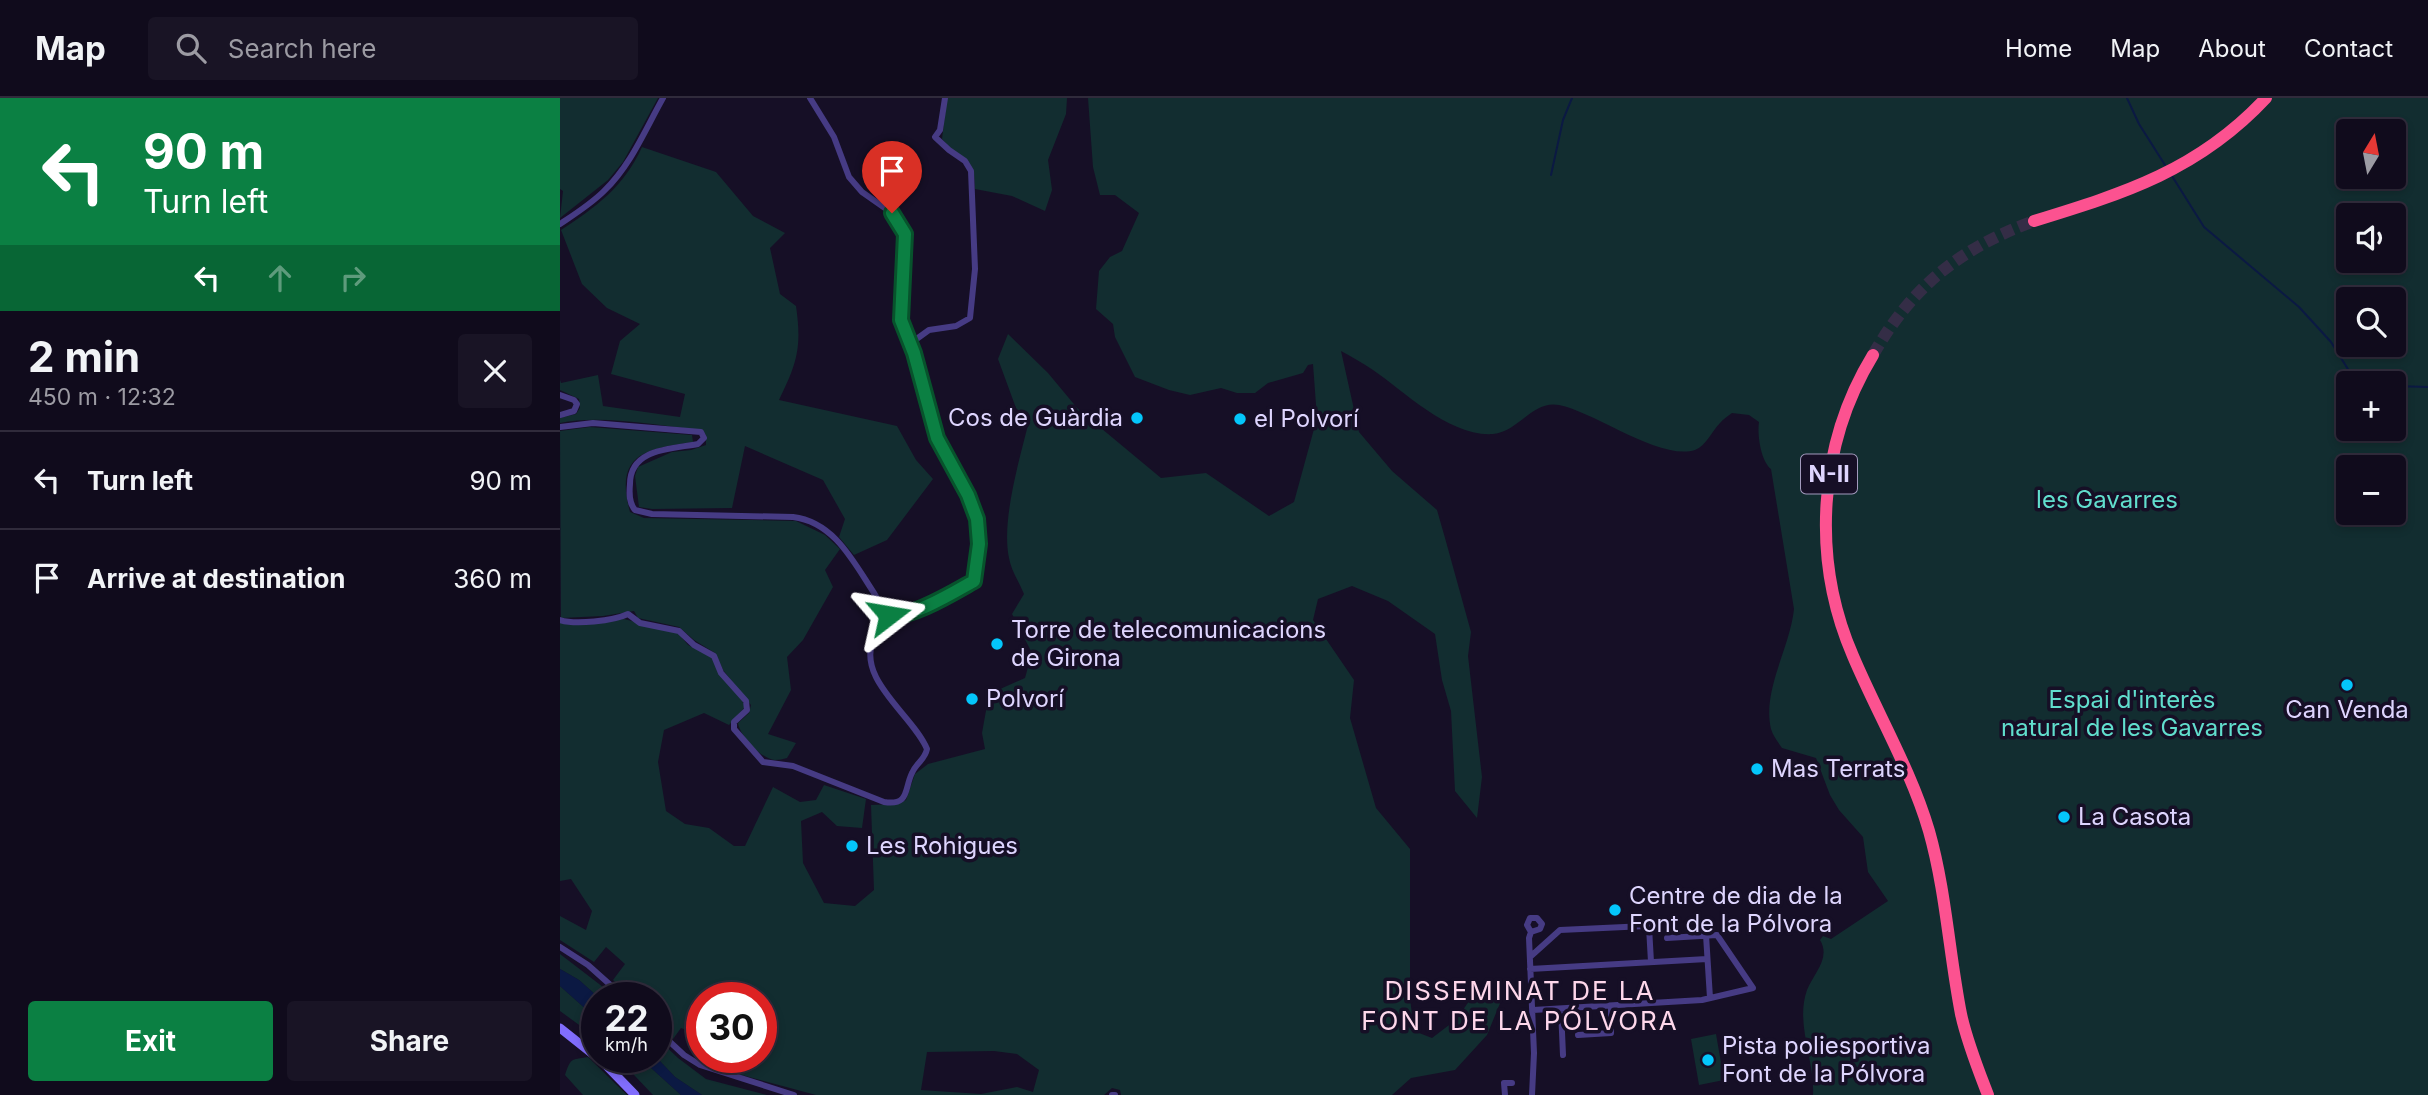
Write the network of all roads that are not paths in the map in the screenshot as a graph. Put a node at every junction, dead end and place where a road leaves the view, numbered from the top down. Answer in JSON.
{"nodes":[{"id":1,"x":663,"y":98,"type":"edge"},
{"id":2,"x":810,"y":98,"type":"edge"},
{"id":3,"x":945,"y":98,"type":"edge"},
{"id":4,"x":2266,"y":98,"type":"edge"},
{"id":5,"x":2034,"y":221,"type":"tunnel mouth"},
{"id":6,"x":560,"y":224,"type":"edge"},
{"id":7,"x":911,"y":343,"type":"junction"},
{"id":8,"x":1873,"y":355,"type":"tunnel mouth"},
{"id":9,"x":560,"y":395,"type":"edge"},
{"id":10,"x":560,"y":415,"type":"edge"},
{"id":11,"x":560,"y":427,"type":"edge"},
{"id":12,"x":889,"y":615,"type":"junction"},
{"id":13,"x":560,"y":620,"type":"edge"},
{"id":14,"x":1531,"y":932,"type":"dead end"},
{"id":15,"x":1706,"y":936,"type":"junction"},
{"id":16,"x":1667,"y":938,"type":"dead end"},
{"id":17,"x":560,"y":947,"type":"edge"},
{"id":18,"x":1530,"y":957,"type":"junction"},
{"id":19,"x":1707,"y":959,"type":"junction"},
{"id":20,"x":1651,"y":962,"type":"junction"},
{"id":21,"x":1531,"y":969,"type":"junction"},
{"id":22,"x":607,"y":982,"type":"edge"},
{"id":23,"x":1710,"y":999,"type":"junction"},
{"id":24,"x":1611,"y":1006,"type":"junction"},
{"id":25,"x":1561,"y":1009,"type":"junction"},
{"id":26,"x":1533,"y":1010,"type":"junction"},
{"id":27,"x":560,"y":1028,"type":"edge"},
{"id":28,"x":1578,"y":1035,"type":"dead end"},
{"id":29,"x":672,"y":1043,"type":"edge"},
{"id":30,"x":1563,"y":1055,"type":"dead end"},
{"id":31,"x":1512,"y":1083,"type":"dead end"},
{"id":32,"x":635,"y":1095,"type":"edge"},
{"id":33,"x":794,"y":1095,"type":"edge"},
{"id":34,"x":1505,"y":1095,"type":"edge"},
{"id":35,"x":1532,"y":1095,"type":"edge"},
{"id":36,"x":1988,"y":1095,"type":"edge"}],
"edges":[{"from":1,"to":6,"type":"street"},
{"from":2,"to":7,"type":"street"},
{"from":3,"to":7,"type":"street"},
{"from":4,"to":5,"type":"highway"},
{"from":7,"to":12,"type":"street"},
{"from":8,"to":36,"type":"highway","number":"N-II"},
{"from":9,"to":10,"type":"street"},
{"from":11,"to":12,"type":"street"},
{"from":12,"to":13,"type":"street"},
{"from":14,"to":18,"type":"street"},
{"from":15,"to":16,"type":"street"},
{"from":15,"to":19,"type":"street"},
{"from":15,"to":23,"type":"street"},
{"from":17,"to":22,"type":"street"},
{"from":18,"to":20,"type":"street"},
{"from":18,"to":21,"type":"street"},
{"from":19,"to":20,"type":"street"},
{"from":19,"to":23,"type":"street"},
{"from":20,"to":21,"type":"street"},
{"from":21,"to":26,"type":"street"},
{"from":23,"to":24,"type":"street"},
{"from":24,"to":25,"type":"street"},
{"from":24,"to":28,"type":"street"},
{"from":25,"to":26,"type":"street"},
{"from":25,"to":30,"type":"street"},
{"from":26,"to":35,"type":"street"},
{"from":27,"to":32,"type":"main road"},
{"from":29,"to":33,"type":"street"},
{"from":31,"to":34,"type":"street"}]}
